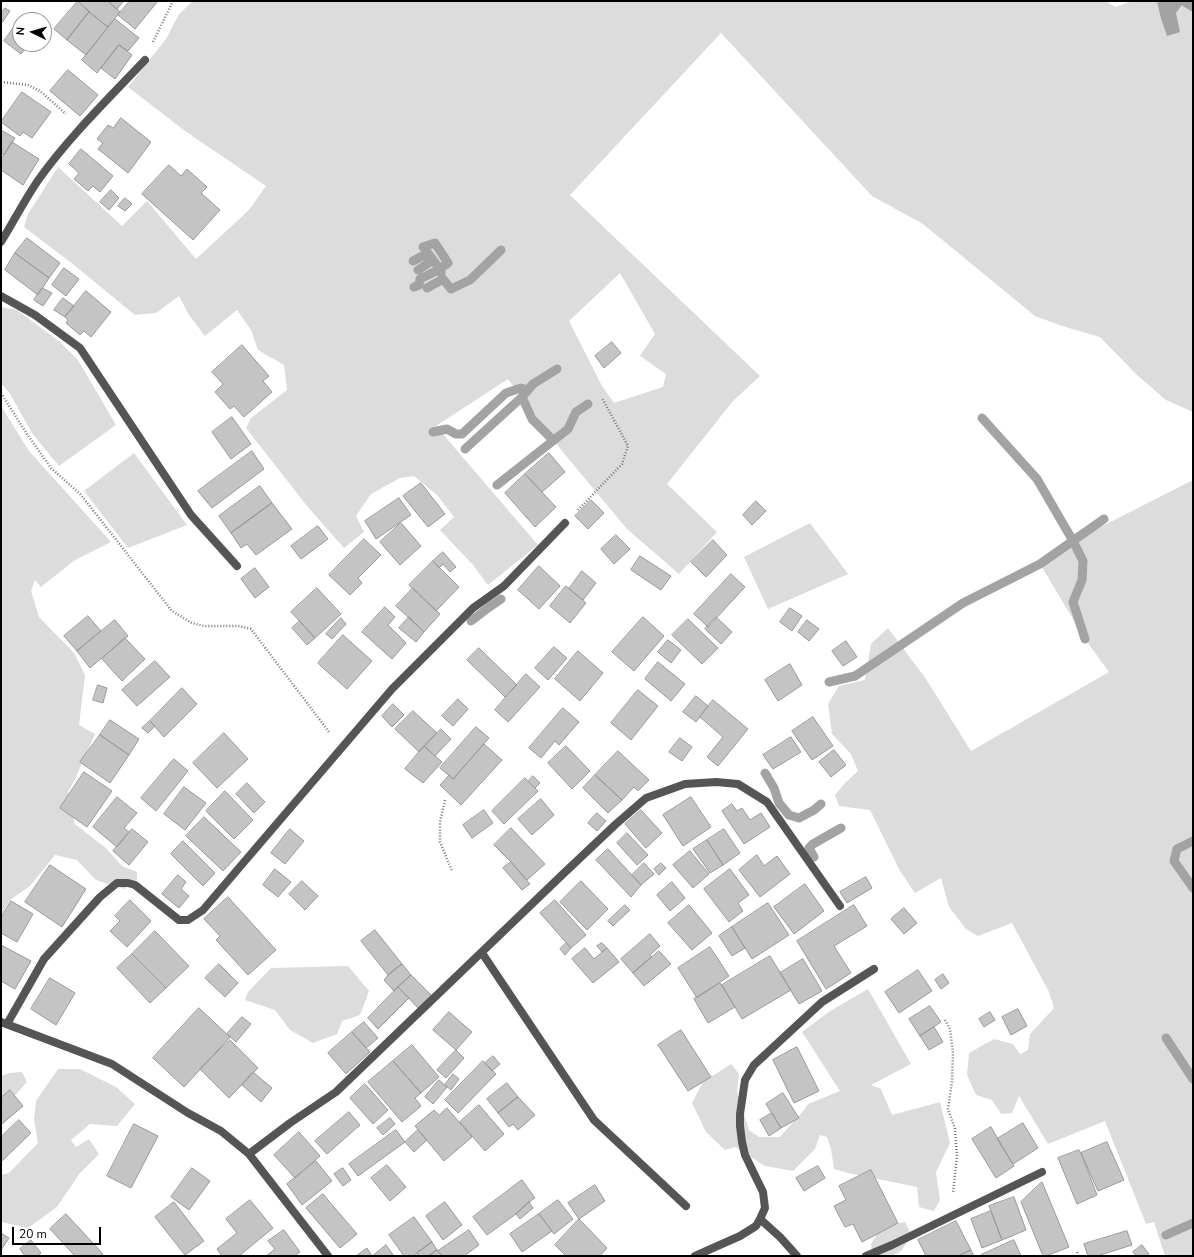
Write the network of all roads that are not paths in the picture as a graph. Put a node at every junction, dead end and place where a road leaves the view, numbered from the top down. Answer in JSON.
{"nodes":[{"id":1,"x":145,"y":60,"type":"road end"},
{"id":2,"x":1,"y":242,"type":"edge"},
{"id":3,"x":1,"y":296,"type":"edge"},
{"id":4,"x":565,"y":523,"type":"road end"},
{"id":5,"x":237,"y":566,"type":"dead end"},
{"id":6,"x":840,"y":906,"type":"dead end"},
{"id":7,"x":482,"y":953,"type":"junction"},
{"id":8,"x":874,"y":969,"type":"dead end"},
{"id":9,"x":4,"y":1023,"type":"edge"},
{"id":10,"x":249,"y":1154,"type":"junction"},
{"id":11,"x":1042,"y":1172,"type":"dead end"},
{"id":12,"x":686,"y":1206,"type":"dead end"},
{"id":13,"x":760,"y":1219,"type":"junction"},
{"id":14,"x":328,"y":1256,"type":"edge"},
{"id":15,"x":695,"y":1256,"type":"edge"},
{"id":16,"x":797,"y":1256,"type":"edge"},
{"id":17,"x":866,"y":1256,"type":"edge"}],
"edges":[{"from":1,"to":2,"type":"street"},
{"from":3,"to":5,"type":"street"},
{"from":4,"to":9,"type":"street"},
{"from":6,"to":7,"type":"street"},
{"from":7,"to":10,"type":"street"},
{"from":7,"to":12,"type":"street"},
{"from":8,"to":13,"type":"street"},
{"from":9,"to":10,"type":"street"},
{"from":10,"to":14,"type":"street"},
{"from":11,"to":17,"type":"street"},
{"from":13,"to":15,"type":"street"},
{"from":13,"to":16,"type":"street"}]}
